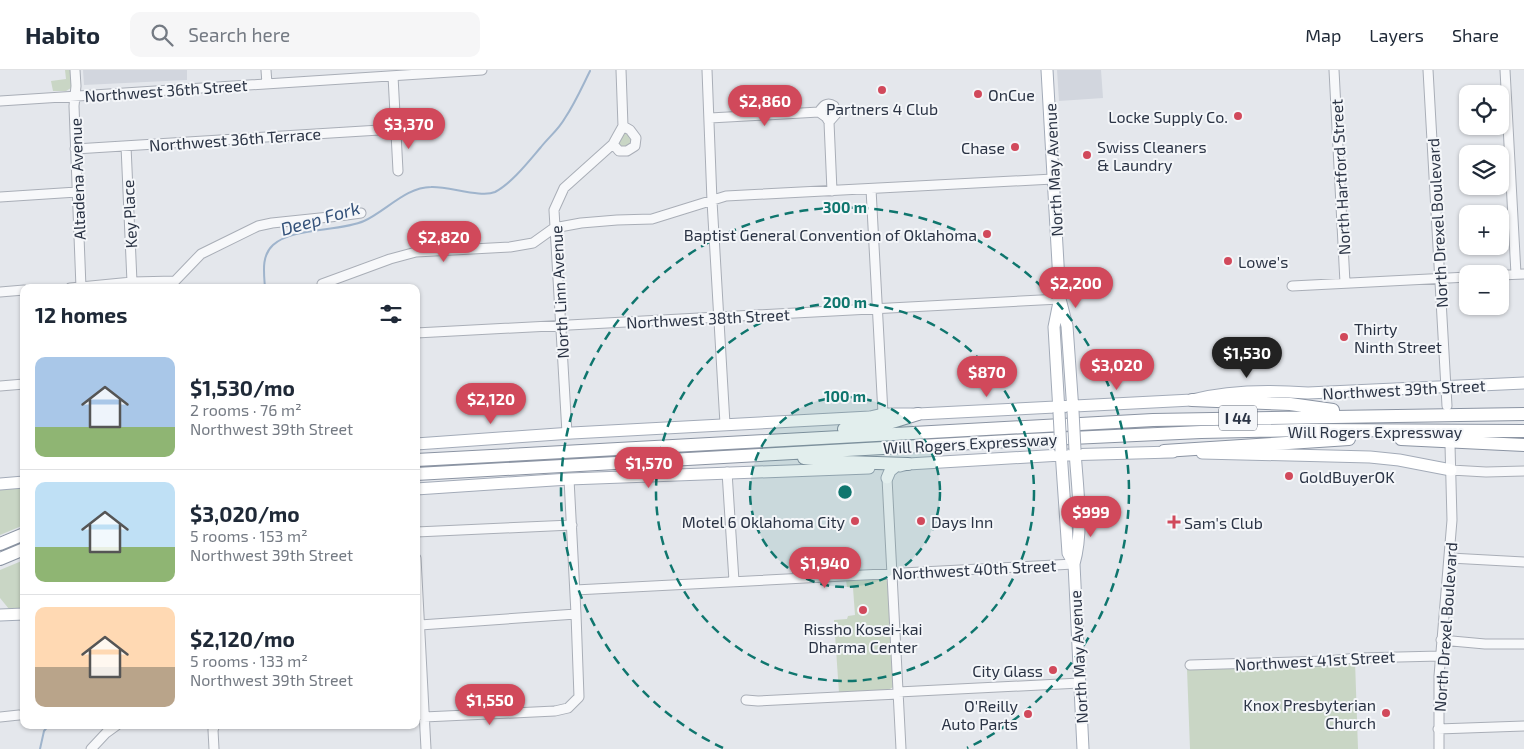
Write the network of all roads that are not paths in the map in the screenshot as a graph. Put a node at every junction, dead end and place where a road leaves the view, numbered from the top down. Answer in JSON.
{"nodes":[{"id":1,"x":75,"y":70,"type":"edge"},
{"id":2,"x":266,"y":70,"type":"edge"},
{"id":3,"x":482,"y":70,"type":"edge"},
{"id":4,"x":621,"y":70,"type":"edge"},
{"id":5,"x":707,"y":70,"type":"edge"},
{"id":6,"x":1047,"y":70,"type":"edge"},
{"id":7,"x":1334,"y":70,"type":"edge"},
{"id":8,"x":1428,"y":70,"type":"edge"},
{"id":9,"x":1505,"y":70,"type":"edge"},
{"id":10,"x":393,"y":76,"type":"junction"},
{"id":11,"x":267,"y":84,"type":"junction"},
{"id":12,"x":75,"y":96,"type":"junction"},
{"id":13,"x":0,"y":101,"type":"edge"},
{"id":14,"x":710,"y":118,"type":"junction"},
{"id":15,"x":623,"y":126,"type":"junction"},
{"id":16,"x":396,"y":129,"type":"junction"},
{"id":17,"x":613,"y":144,"type":"junction"},
{"id":18,"x":126,"y":146,"type":"junction"},
{"id":19,"x":75,"y":149,"type":"junction"},
{"id":20,"x":398,"y":171,"type":"dead end"},
{"id":21,"x":1053,"y":179,"type":"junction"},
{"id":22,"x":872,"y":189,"type":"junction"},
{"id":23,"x":832,"y":191,"type":"junction"},
{"id":24,"x":77,"y":192,"type":"junction"},
{"id":25,"x":0,"y":196,"type":"edge"},
{"id":26,"x":712,"y":201,"type":"junction"},
{"id":27,"x":361,"y":212,"type":"dead end"},
{"id":28,"x":554,"y":228,"type":"junction"},
{"id":29,"x":1520,"y":274,"type":"edge"},
{"id":30,"x":1459,"y":277,"type":"edge"},
{"id":31,"x":1440,"y":278,"type":"junction"},
{"id":32,"x":132,"y":282,"type":"junction"},
{"id":33,"x":81,"y":284,"type":"edge"},
{"id":34,"x":112,"y":284,"type":"edge"},
{"id":35,"x":322,"y":284,"type":"dead end"},
{"id":36,"x":1345,"y":284,"type":"junction"},
{"id":37,"x":1292,"y":286,"type":"dead end"},
{"id":38,"x":20,"y":290,"type":"edge"},
{"id":39,"x":0,"y":292,"type":"edge"},
{"id":40,"x":1060,"y":299,"type":"junction"},
{"id":41,"x":878,"y":308,"type":"junction"},
{"id":42,"x":720,"y":318,"type":"junction"},
{"id":43,"x":561,"y":325,"type":"junction"},
{"id":44,"x":420,"y":333,"type":"edge"},
{"id":45,"x":1524,"y":383,"type":"edge"},
{"id":46,"x":20,"y":384,"type":"edge"},
{"id":47,"x":0,"y":386,"type":"edge"},
{"id":48,"x":1446,"y":388,"type":"junction"},
{"id":49,"x":1192,"y":400,"type":"junction"},
{"id":50,"x":1447,"y":406,"type":"dead end"},
{"id":51,"x":1073,"y":409,"type":"junction"},
{"id":52,"x":1059,"y":410,"type":"junction"},
{"id":53,"x":883,"y":414,"type":"junction"},
{"id":54,"x":918,"y":414,"type":"junction"},
{"id":55,"x":1524,"y":414,"type":"edge"},
{"id":56,"x":1378,"y":416,"type":"junction"},
{"id":57,"x":725,"y":424,"type":"junction"},
{"id":58,"x":1456,"y":431,"type":"junction"},
{"id":59,"x":1524,"y":431,"type":"edge"},
{"id":60,"x":567,"y":433,"type":"junction"},
{"id":61,"x":784,"y":439,"type":"junction"},
{"id":62,"x":1524,"y":443,"type":"edge"},
{"id":63,"x":420,"y":444,"type":"edge"},
{"id":64,"x":1450,"y":445,"type":"dead end"},
{"id":65,"x":1164,"y":451,"type":"junction"},
{"id":66,"x":1075,"y":452,"type":"junction"},
{"id":67,"x":1061,"y":453,"type":"junction"},
{"id":68,"x":762,"y":454,"type":"junction"},
{"id":69,"x":420,"y":460,"type":"edge"},
{"id":70,"x":902,"y":465,"type":"junction"},
{"id":71,"x":1451,"y":470,"type":"junction"},
{"id":72,"x":1524,"y":471,"type":"edge"},
{"id":73,"x":727,"y":472,"type":"junction"},
{"id":74,"x":420,"y":474,"type":"edge"},
{"id":75,"x":887,"y":478,"type":"joint"},
{"id":76,"x":569,"y":479,"type":"junction"},
{"id":77,"x":20,"y":482,"type":"edge"},
{"id":78,"x":0,"y":484,"type":"edge"},
{"id":79,"x":420,"y":489,"type":"edge"},
{"id":80,"x":572,"y":525,"type":"junction"},
{"id":81,"x":420,"y":532,"type":"edge"},
{"id":82,"x":20,"y":536,"type":"edge"},
{"id":83,"x":0,"y":544,"type":"edge"},
{"id":84,"x":20,"y":551,"type":"edge"},
{"id":85,"x":1450,"y":558,"type":"junction"},
{"id":86,"x":0,"y":559,"type":"edge"},
{"id":87,"x":1524,"y":562,"type":"edge"},
{"id":88,"x":1074,"y":564,"type":"junction"},
{"id":89,"x":893,"y":574,"type":"junction"},
{"id":90,"x":734,"y":581,"type":"junction"},
{"id":91,"x":575,"y":590,"type":"junction"},
{"id":92,"x":1,"y":614,"type":"edge"},
{"id":93,"x":20,"y":614,"type":"edge"},
{"id":94,"x":576,"y":614,"type":"junction"},
{"id":95,"x":420,"y":623,"type":"edge"},
{"id":96,"x":1442,"y":640,"type":"junction"},
{"id":97,"x":1524,"y":644,"type":"edge"},
{"id":98,"x":420,"y":653,"type":"edge"},
{"id":99,"x":1440,"y":656,"type":"junction"},
{"id":100,"x":1190,"y":665,"type":"dead end"},
{"id":101,"x":1080,"y":683,"type":"junction"},
{"id":102,"x":898,"y":693,"type":"junction"},
{"id":103,"x":746,"y":700,"type":"dead end"},
{"id":104,"x":422,"y":712,"type":"edge"},
{"id":105,"x":19,"y":715,"type":"dead end"},
{"id":106,"x":0,"y":717,"type":"edge"},
{"id":107,"x":1524,"y":726,"type":"edge"},
{"id":108,"x":106,"y":729,"type":"edge"},
{"id":109,"x":213,"y":729,"type":"edge"},
{"id":110,"x":1438,"y":729,"type":"junction"},
{"id":111,"x":91,"y":749,"type":"edge"},
{"id":112,"x":214,"y":749,"type":"edge"},
{"id":113,"x":426,"y":749,"type":"edge"},
{"id":114,"x":901,"y":749,"type":"edge"},
{"id":115,"x":1083,"y":749,"type":"edge"},
{"id":116,"x":1439,"y":749,"type":"edge"}],
"edges":[{"from":1,"to":12,"type":"street","name":"Altadena Avenue"},
{"from":2,"to":11,"type":"street"},
{"from":3,"to":10,"type":"street","name":"Northwest 36th Street"},
{"from":4,"to":15,"type":"street"},
{"from":5,"to":14,"type":"street"},
{"from":6,"to":21,"type":"main road","name":"North May Avenue"},
{"from":7,"to":36,"type":"street","name":"North Hartford Street"},
{"from":8,"to":31,"type":"street","name":"North Drexel Boulevard"},
{"from":9,"to":29,"type":"street"},
{"from":10,"to":11,"type":"street","name":"Northwest 36th Street"},
{"from":10,"to":16,"type":"street"},
{"from":11,"to":12,"type":"street","name":"Northwest 36th Street"},
{"from":12,"to":13,"type":"street","name":"Northwest 36th Street"},
{"from":12,"to":19,"type":"street","name":"Altadena Avenue"},
{"from":14,"to":23,"type":"street"},
{"from":14,"to":26,"type":"street"},
{"from":15,"to":17,"type":"street","name":"North Linn Avenue"},
{"from":15,"to":17,"type":"street"},
{"from":16,"to":18,"type":"street","name":"Northwest 36th Terrace"},
{"from":16,"to":20,"type":"street"},
{"from":17,"to":28,"type":"street","name":"North Linn Avenue"},
{"from":18,"to":19,"type":"street","name":"Northwest 36th Terrace"},
{"from":18,"to":32,"type":"street","name":"Key Place"},
{"from":19,"to":24,"type":"street","name":"Altadena Avenue"},
{"from":21,"to":22,"type":"street"},
{"from":21,"to":40,"type":"main road","name":"North May Avenue"},
{"from":22,"to":23,"type":"street"},
{"from":22,"to":41,"type":"street"},
{"from":23,"to":26,"type":"street"},
{"from":24,"to":25,"type":"street"},
{"from":24,"to":33,"type":"street","name":"Altadena Avenue"},
{"from":26,"to":28,"type":"street"},
{"from":26,"to":42,"type":"street"},
{"from":27,"to":32,"type":"street"},
{"from":28,"to":35,"type":"street"},
{"from":28,"to":43,"type":"street","name":"North Linn Avenue"},
{"from":30,"to":31,"type":"street"},
{"from":31,"to":36,"type":"street"},
{"from":31,"to":48,"type":"street","name":"North Drexel Boulevard"},
{"from":32,"to":34,"type":"street"},
{"from":36,"to":37,"type":"street"},
{"from":38,"to":39,"type":"street"},
{"from":40,"to":41,"type":"street","name":"Northwest 38th Street"},
{"from":40,"to":51,"type":"main road","name":"North May Avenue"},
{"from":40,"to":52,"type":"main road","name":"North May Avenue"},
{"from":41,"to":42,"type":"street","name":"Northwest 38th Street"},
{"from":41,"to":53,"type":"street"},
{"from":42,"to":43,"type":"street","name":"Northwest 38th Street"},
{"from":42,"to":57,"type":"street"},
{"from":43,"to":44,"type":"street","name":"Northwest 38th Street"},
{"from":43,"to":60,"type":"street","name":"North Linn Avenue"},
{"from":45,"to":48,"type":"main road","name":"Northwest 39th Street"},
{"from":46,"to":47,"type":"street"},
{"from":48,"to":49,"type":"main road","name":"Northwest 39th Street"},
{"from":48,"to":50,"type":"street","name":"North Drexel Boulevard"},
{"from":49,"to":51,"type":"main road","name":"Northwest 39th Street"},
{"from":49,"to":56,"type":"highway"},
{"from":51,"to":52,"type":"main road","name":"Northwest 39th Street"},
{"from":51,"to":66,"type":"main road","name":"North May Avenue","bridge":true},
{"from":52,"to":54,"type":"main road","name":"Northwest 39th Street"},
{"from":52,"to":67,"type":"main road","name":"North May Avenue","bridge":true},
{"from":53,"to":54,"type":"main road","name":"Northwest 39th Street"},
{"from":53,"to":57,"type":"main road","name":"Northwest 39th Street"},
{"from":54,"to":61,"type":"highway"},
{"from":55,"to":56,"type":"highway","name":"Will Rogers Expressway"},
{"from":56,"to":61,"type":"highway","name":"Will Rogers Expressway","number":"I 44"},
{"from":57,"to":60,"type":"main road","name":"Northwest 39th Street"},
{"from":58,"to":59,"type":"highway","name":"Will Rogers Expressway","number":"I 44"},
{"from":58,"to":62,"type":"highway"},
{"from":58,"to":68,"type":"highway","name":"Will Rogers Expressway","number":"I 44"},
{"from":60,"to":63,"type":"main road","name":"Northwest 39th Street"},
{"from":61,"to":69,"type":"highway","name":"Will Rogers Expressway","number":"I 44"},
{"from":62,"to":65,"type":"highway"},
{"from":64,"to":71,"type":"street","name":"North Drexel Boulevard"},
{"from":65,"to":66,"type":"main road"},
{"from":65,"to":71,"type":"main road"},
{"from":66,"to":67,"type":"main road"},
{"from":66,"to":88,"type":"main road","name":"North May Avenue"},
{"from":67,"to":70,"type":"main road"},
{"from":67,"to":88,"type":"main road","name":"North May Avenue"},
{"from":68,"to":70,"type":"highway"},
{"from":68,"to":74,"type":"highway","name":"Will Rogers Expressway","number":"I 44"},
{"from":70,"to":73,"type":"main road"},
{"from":70,"to":75,"type":"main road"},
{"from":71,"to":72,"type":"street"},
{"from":71,"to":85,"type":"street","name":"North Drexel Boulevard"},
{"from":73,"to":76,"type":"main road"},
{"from":73,"to":90,"type":"street"},
{"from":75,"to":89,"type":"street"},
{"from":76,"to":79,"type":"main road"},
{"from":76,"to":80,"type":"street"},
{"from":77,"to":78,"type":"main road"},
{"from":80,"to":81,"type":"street"},
{"from":80,"to":91,"type":"street"},
{"from":82,"to":83,"type":"highway"},
{"from":84,"to":86,"type":"highway"},
{"from":85,"to":87,"type":"street"},
{"from":85,"to":96,"type":"street","name":"North Drexel Boulevard"},
{"from":88,"to":89,"type":"street","name":"Northwest 40th Street"},
{"from":88,"to":101,"type":"main road","name":"North May Avenue"},
{"from":89,"to":90,"type":"street","name":"Northwest 40th Street"},
{"from":89,"to":102,"type":"street"},
{"from":90,"to":91,"type":"street","name":"Northwest 40th Street"},
{"from":91,"to":94,"type":"street"},
{"from":92,"to":93,"type":"main road"},
{"from":94,"to":95,"type":"street"},
{"from":94,"to":104,"type":"street"},
{"from":96,"to":97,"type":"street"},
{"from":96,"to":99,"type":"street","name":"North Drexel Boulevard"},
{"from":98,"to":104,"type":"street"},
{"from":99,"to":100,"type":"street","name":"Northwest 41st Street"},
{"from":99,"to":110,"type":"street","name":"North Drexel Boulevard"},
{"from":101,"to":102,"type":"street"},
{"from":101,"to":115,"type":"main road","name":"North May Avenue"},
{"from":102,"to":103,"type":"street"},
{"from":102,"to":114,"type":"street"},
{"from":104,"to":113,"type":"street"},
{"from":105,"to":106,"type":"street"},
{"from":107,"to":110,"type":"street"},
{"from":108,"to":111,"type":"street"},
{"from":109,"to":112,"type":"street"},
{"from":110,"to":116,"type":"street","name":"North Drexel Boulevard"}]}
